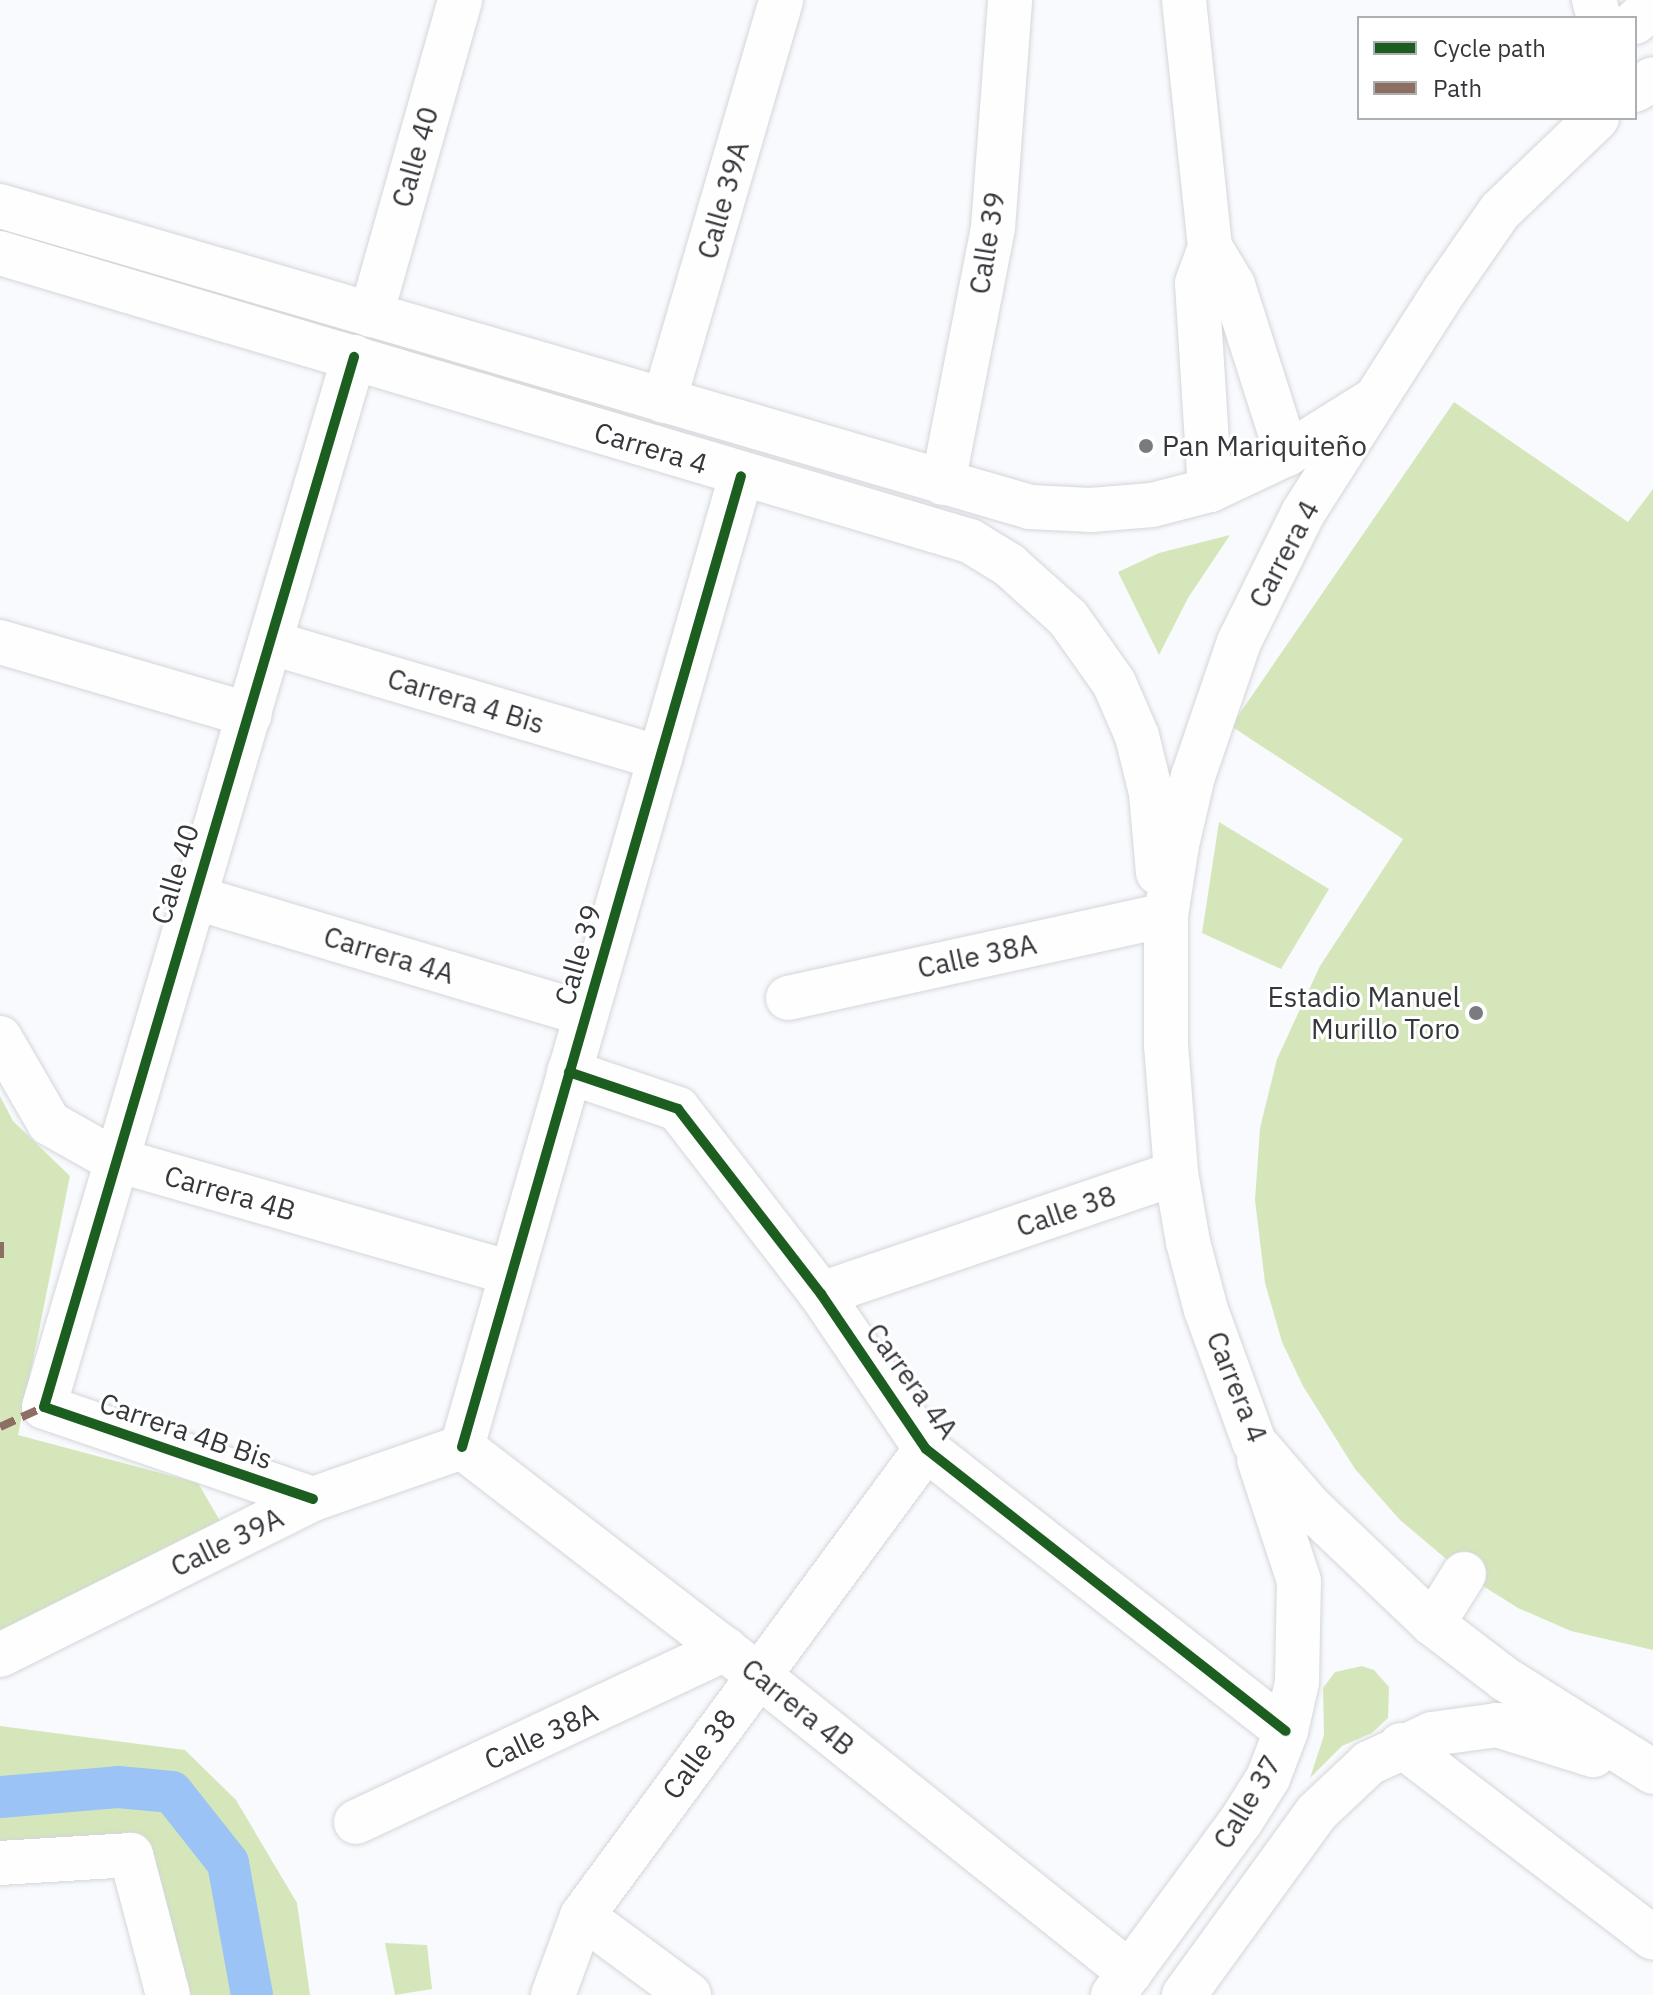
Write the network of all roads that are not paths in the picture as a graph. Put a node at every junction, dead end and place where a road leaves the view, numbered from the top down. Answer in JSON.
{"nodes":[{"id":1,"x":460,"y":0,"type":"edge"},
{"id":2,"x":781,"y":0,"type":"edge"},
{"id":3,"x":1010,"y":0,"type":"edge"},
{"id":4,"x":1184,"y":0,"type":"edge"},
{"id":5,"x":1653,"y":6,"type":"edge"},
{"id":6,"x":1637,"y":20,"type":"edge"},
{"id":7,"x":1595,"y":120,"type":"edge"},
{"id":8,"x":0,"y":206,"type":"edge"},
{"id":9,"x":1210,"y":247,"type":"junction"},
{"id":10,"x":0,"y":253,"type":"edge"},
{"id":11,"x":371,"y":315,"type":"junction"},
{"id":12,"x":354,"y":357,"type":"junction"},
{"id":13,"x":1384,"y":393,"type":"junction"},
{"id":14,"x":664,"y":401,"type":"junction"},
{"id":15,"x":1287,"y":454,"type":"junction"},
{"id":16,"x":741,"y":476,"type":"junction"},
{"id":17,"x":943,"y":483,"type":"junction"},
{"id":18,"x":1210,"y":490,"type":"junction"},
{"id":19,"x":0,"y":642,"type":"edge"},
{"id":20,"x":272,"y":643,"type":"junction"},
{"id":21,"x":250,"y":715,"type":"junction"},
{"id":22,"x":660,"y":758,"type":"junction"},
{"id":23,"x":193,"y":897,"type":"junction"},
{"id":24,"x":1166,"y":915,"type":"junction"},
{"id":25,"x":788,"y":998,"type":"dead end"},
{"id":26,"x":586,"y":1014,"type":"junction"},
{"id":27,"x":0,"y":1038,"type":"edge"},
{"id":28,"x":569,"y":1072,"type":"junction"},
{"id":29,"x":113,"y":1159,"type":"junction"},
{"id":30,"x":1176,"y":1173,"type":"junction"},
{"id":31,"x":511,"y":1273,"type":"junction"},
{"id":32,"x":821,"y":1294,"type":"junction"},
{"id":33,"x":44,"y":1407,"type":"joint"},
{"id":34,"x":1254,"y":1442,"type":"junction"},
{"id":35,"x":462,"y":1447,"type":"junction"},
{"id":36,"x":926,"y":1449,"type":"junction"},
{"id":37,"x":313,"y":1499,"type":"junction"},
{"id":38,"x":1464,"y":1574,"type":"dead end"},
{"id":39,"x":1433,"y":1624,"type":"junction"},
{"id":40,"x":0,"y":1655,"type":"edge"},
{"id":41,"x":742,"y":1662,"type":"junction"},
{"id":42,"x":1286,"y":1731,"type":"junction"},
{"id":43,"x":1401,"y":1745,"type":"junction"},
{"id":44,"x":1653,"y":1773,"type":"edge"},
{"id":45,"x":356,"y":1822,"type":"dead end"},
{"id":46,"x":0,"y":1863,"type":"edge"},
{"id":47,"x":582,"y":1916,"type":"junction"},
{"id":48,"x":1653,"y":1938,"type":"edge"},
{"id":49,"x":1121,"y":1984,"type":"edge"},
{"id":50,"x":168,"y":1995,"type":"edge"},
{"id":51,"x":553,"y":1995,"type":"edge"},
{"id":52,"x":689,"y":1995,"type":"edge"},
{"id":53,"x":1184,"y":1995,"type":"edge"}],
"edges":[{"from":1,"to":11,"type":"street","name":"Calle 40"},
{"from":2,"to":14,"type":"street","name":"Calle 39A"},
{"from":3,"to":17,"type":"street","name":"Calle 39"},
{"from":4,"to":9,"type":"street"},
{"from":5,"to":6,"type":"street"},
{"from":7,"to":13,"type":"street","name":"Carrera 4"},
{"from":8,"to":11,"type":"street","name":"Carrera 4"},
{"from":9,"to":15,"type":"street"},
{"from":9,"to":18,"type":"street"},
{"from":10,"to":12,"type":"street","name":"Carrera 4"},
{"from":11,"to":14,"type":"street","name":"Carrera 4"},
{"from":12,"to":16,"type":"street","name":"Carrera 4"},
{"from":12,"to":20,"type":"street","name":"Calle 40"},
{"from":13,"to":15,"type":"street","name":"Carrera 4"},
{"from":13,"to":24,"type":"street","name":"Carrera 4"},
{"from":14,"to":17,"type":"street","name":"Carrera 4"},
{"from":15,"to":18,"type":"street","name":"Carrera 4"},
{"from":16,"to":22,"type":"street","name":"Calle 39"},
{"from":16,"to":24,"type":"street","name":"Carrera 4"},
{"from":17,"to":18,"type":"street","name":"Carrera 4"},
{"from":19,"to":21,"type":"street"},
{"from":20,"to":21,"type":"street","name":"Calle 40"},
{"from":20,"to":22,"type":"street","name":"Carrera 4 Bis"},
{"from":21,"to":23,"type":"street","name":"Calle 40"},
{"from":22,"to":26,"type":"street","name":"Calle 39"},
{"from":23,"to":26,"type":"street","name":"Carrera 4A"},
{"from":23,"to":29,"type":"street","name":"Calle 40"},
{"from":24,"to":25,"type":"street","name":"Calle 38A"},
{"from":24,"to":30,"type":"street","name":"Carrera 4"},
{"from":26,"to":28,"type":"street","name":"Calle 39"},
{"from":27,"to":29,"type":"street","name":"Carrera 4B"},
{"from":28,"to":31,"type":"street","name":"Calle 39"},
{"from":28,"to":32,"type":"street","name":"Carrera 4A"},
{"from":29,"to":31,"type":"street","name":"Carrera 4B"},
{"from":29,"to":33,"type":"street","name":"Calle 40"},
{"from":30,"to":32,"type":"street","name":"Calle 38"},
{"from":30,"to":34,"type":"street","name":"Carrera 4"},
{"from":31,"to":35,"type":"street","name":"Calle 39"},
{"from":32,"to":36,"type":"street","name":"Carrera 4A"},
{"from":33,"to":37,"type":"street","name":"Carrera 4B Bis"},
{"from":34,"to":39,"type":"street","name":"Carrera 4"},
{"from":34,"to":42,"type":"street","name":"Calle 37"},
{"from":35,"to":37,"type":"street","name":"Calle 39A"},
{"from":35,"to":41,"type":"street","name":"Carrera 4B"},
{"from":36,"to":41,"type":"street","name":"Calle 38"},
{"from":36,"to":42,"type":"street","name":"Carrera 4A"},
{"from":37,"to":40,"type":"street","name":"Calle 39A"},
{"from":38,"to":39,"type":"street"},
{"from":39,"to":44,"type":"street","name":"Carrera 4"},
{"from":41,"to":45,"type":"street","name":"Calle 38A"},
{"from":41,"to":47,"type":"street","name":"Calle 38"},
{"from":41,"to":49,"type":"street","name":"Carrera 4B"},
{"from":42,"to":49,"type":"street","name":"Calle 37"},
{"from":43,"to":44,"type":"street","name":"Calle 37"},
{"from":43,"to":48,"type":"street"},
{"from":43,"to":53,"type":"street","name":"Calle 37"},
{"from":46,"to":50,"type":"street"},
{"from":47,"to":51,"type":"street","name":"Calle 38"},
{"from":47,"to":52,"type":"street"}]}
